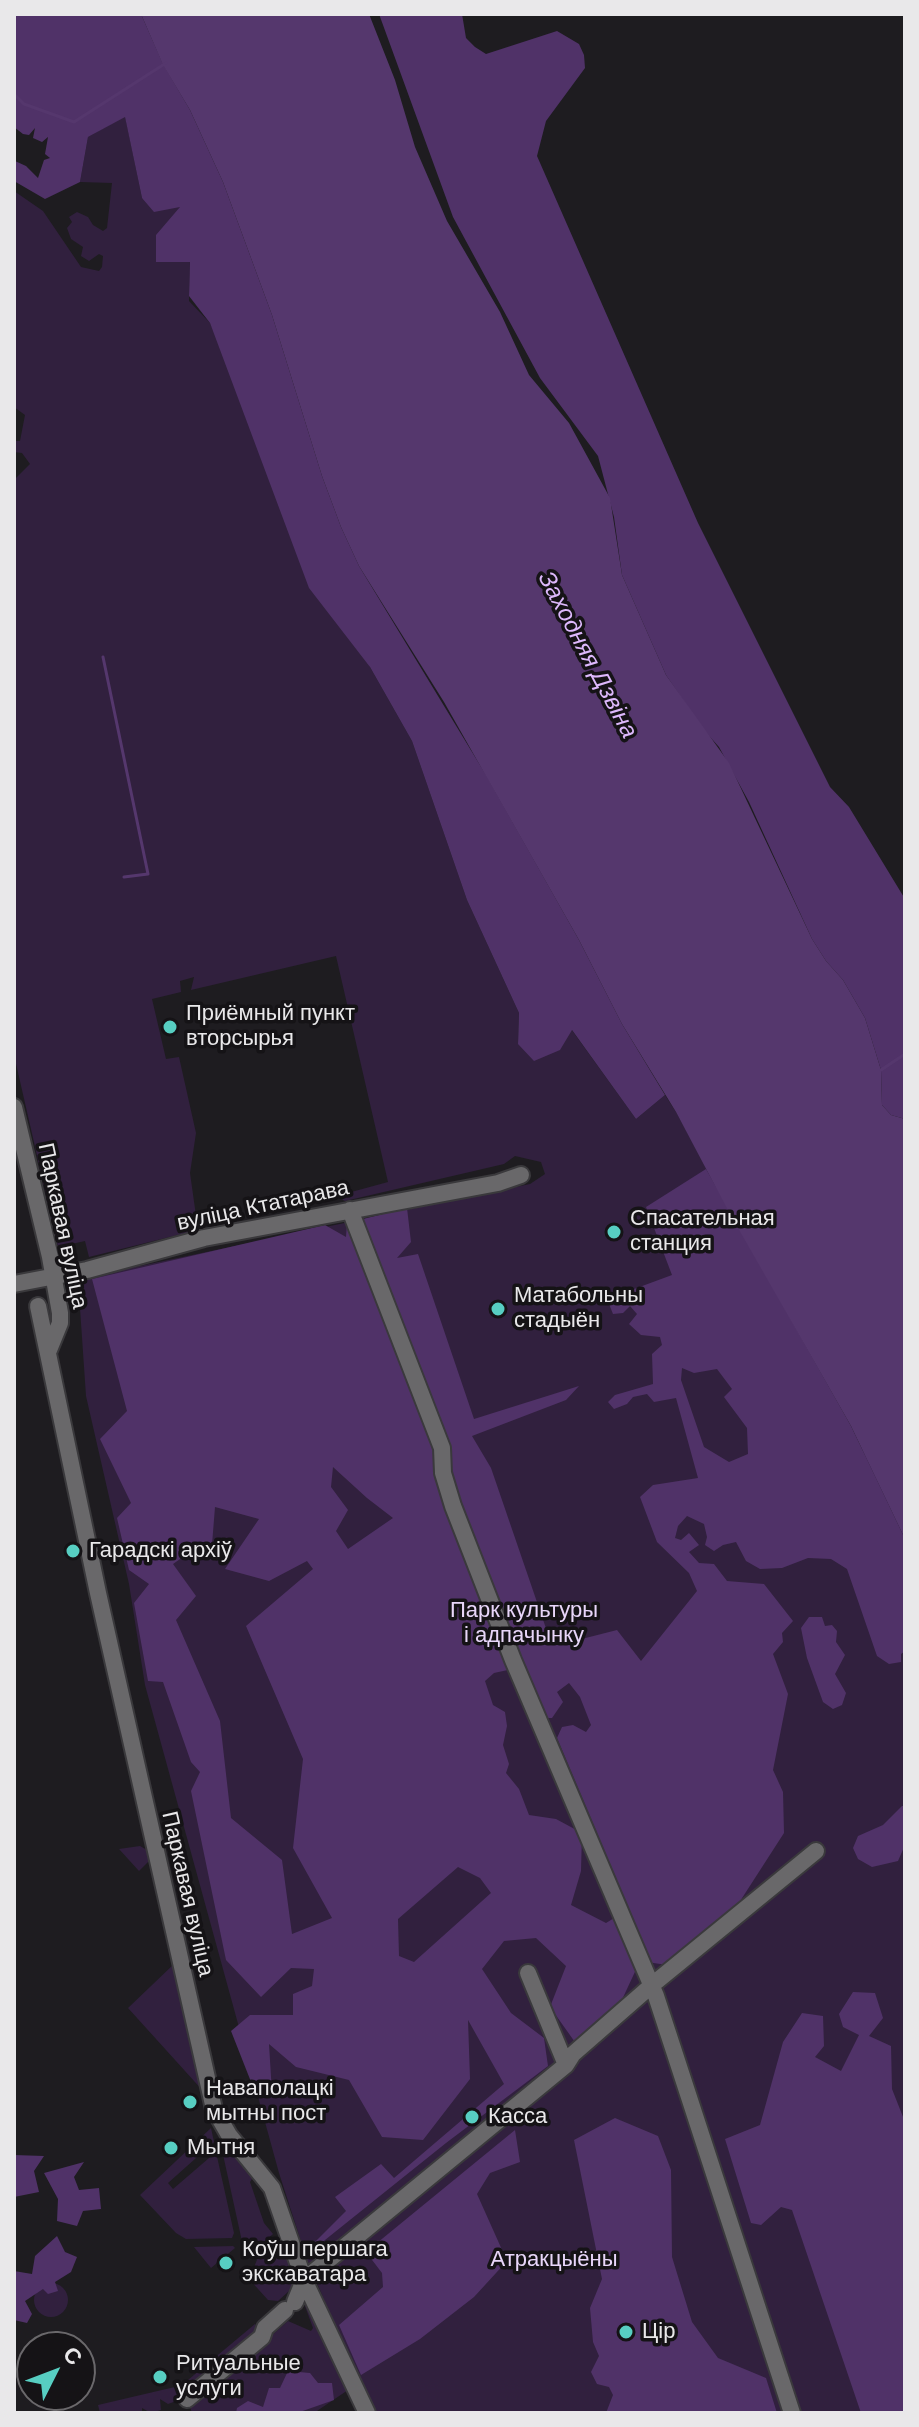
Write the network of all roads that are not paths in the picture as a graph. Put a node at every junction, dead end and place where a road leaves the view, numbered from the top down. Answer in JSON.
{"nodes":[{"id":1,"x":14,"y":1107,"type":"edge"},
{"id":2,"x":521,"y":1175,"type":"dead end"},
{"id":3,"x":350,"y":1210,"type":"junction"},
{"id":4,"x":53,"y":1276,"type":"junction"},
{"id":5,"x":14,"y":1284,"type":"edge"},
{"id":6,"x":38,"y":1306,"type":"dead end"},
{"id":7,"x":49,"y":1352,"type":"junction"},
{"id":8,"x":816,"y":1851,"type":"dead end"},
{"id":9,"x":528,"y":1973,"type":"dead end"},
{"id":10,"x":652,"y":1985,"type":"junction"},
{"id":11,"x":566,"y":2065,"type":"junction"},
{"id":12,"x":304,"y":2280,"type":"junction"},
{"id":13,"x":187,"y":2399,"type":"dead end"},
{"id":14,"x":367,"y":2413,"type":"edge"},
{"id":15,"x":792,"y":2413,"type":"edge"}],
"edges":[{"from":1,"to":4,"type":"street","name":"Паркавая вуліца"},
{"from":2,"to":3,"type":"street","name":"вуліца Ктатарава"},
{"from":3,"to":4,"type":"street","name":"вуліца Ктатарава"},
{"from":3,"to":10,"type":"street"},
{"from":4,"to":5,"type":"street","name":"вуліца Ктатарава"},
{"from":4,"to":7,"type":"street","name":"Паркавая вуліца"},
{"from":6,"to":7,"type":"street","name":"Паркавая вуліца"},
{"from":7,"to":12,"type":"street","name":"Паркавая вуліца"},
{"from":8,"to":10,"type":"street"},
{"from":9,"to":11,"type":"street"},
{"from":10,"to":11,"type":"street"},
{"from":10,"to":15,"type":"street"},
{"from":11,"to":12,"type":"street"},
{"from":12,"to":13,"type":"street"},
{"from":12,"to":14,"type":"street","name":"Паркавая вуліца"}]}
